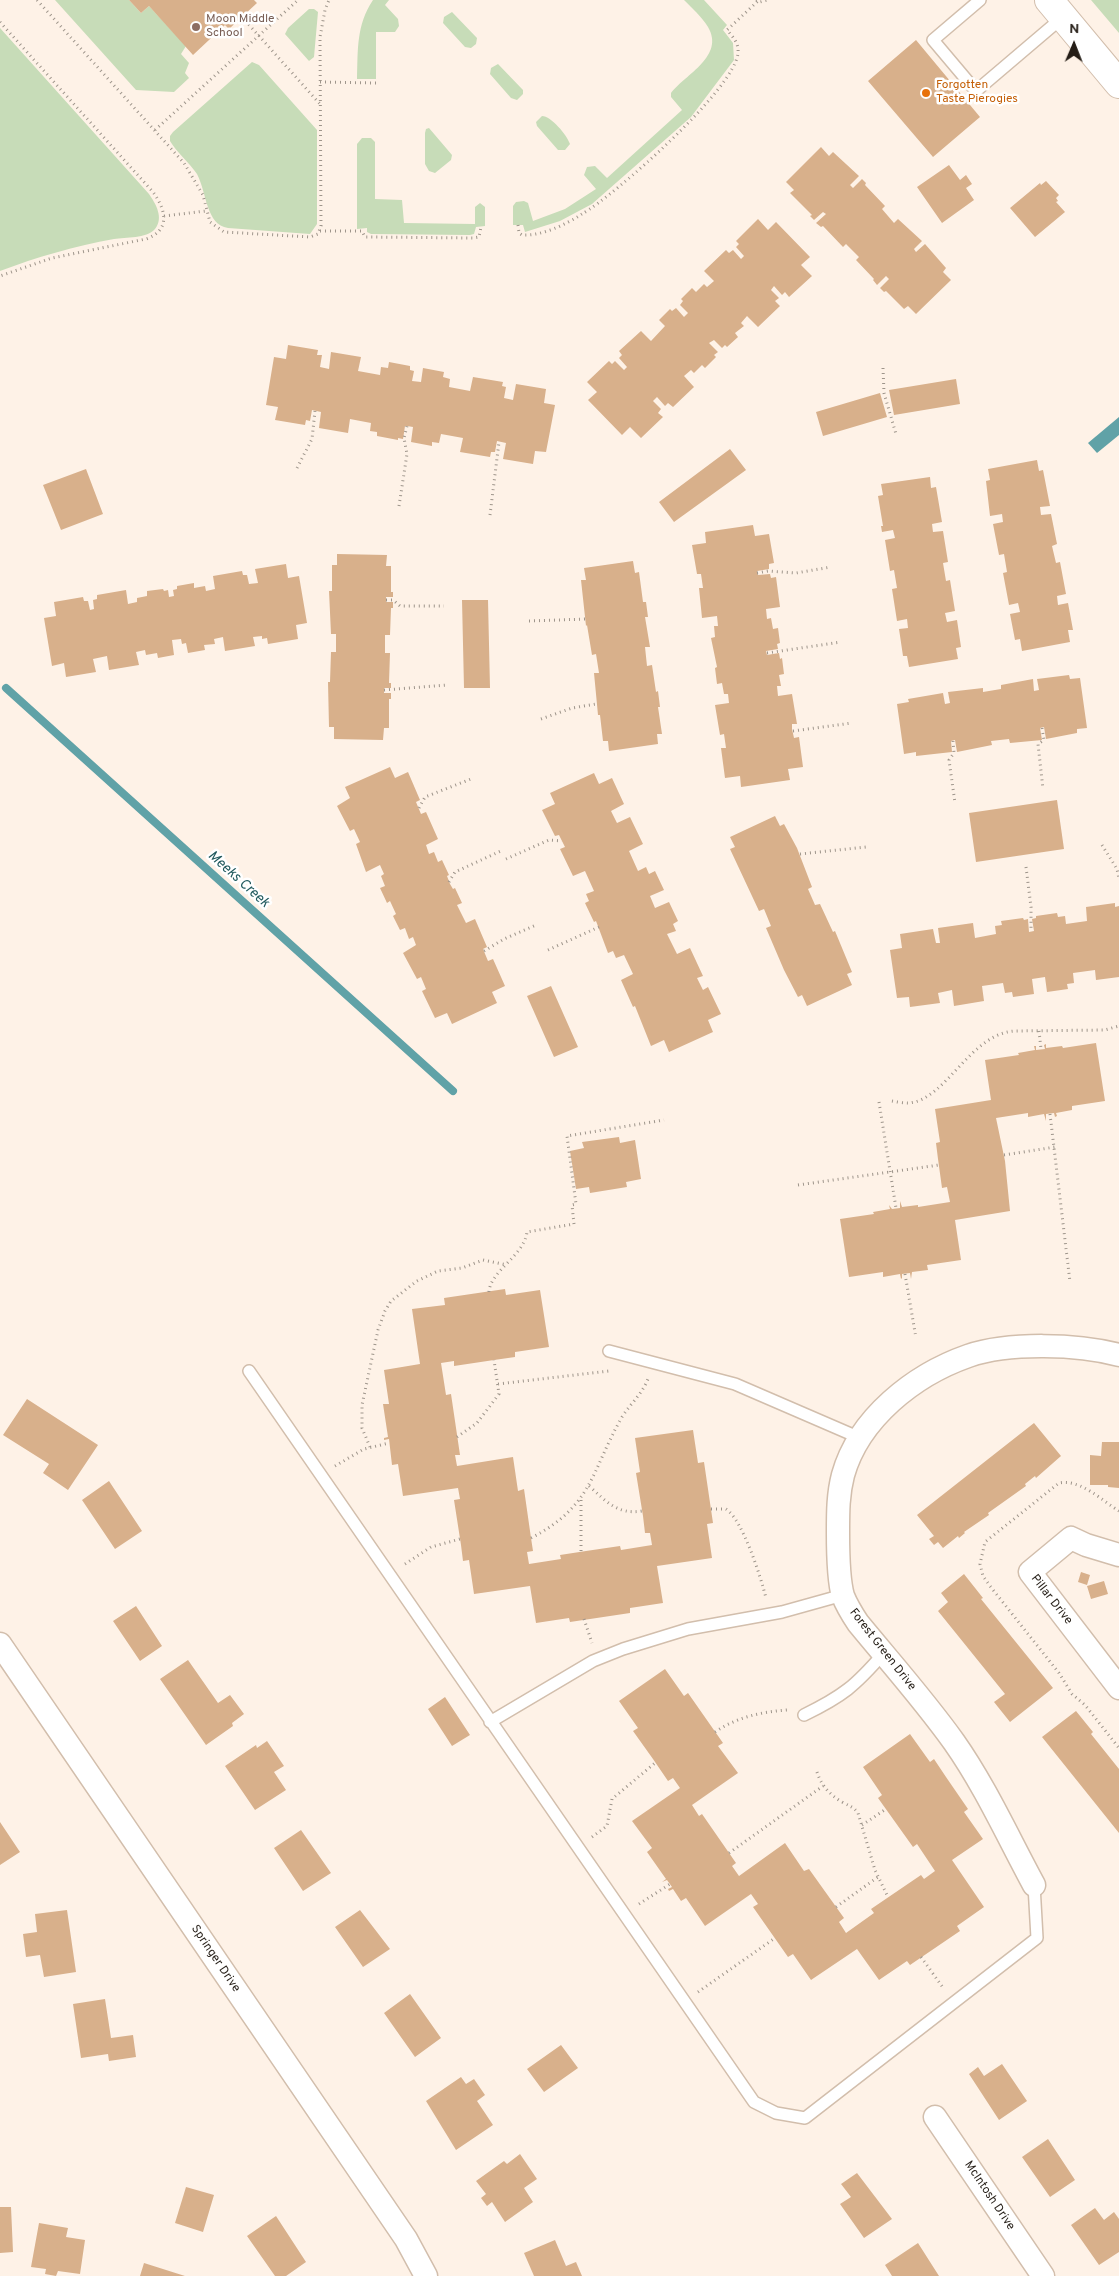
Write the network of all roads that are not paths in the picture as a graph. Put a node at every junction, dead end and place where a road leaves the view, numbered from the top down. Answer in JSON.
{"nodes":[{"id":1,"x":980,"y":0,"type":"edge"},
{"id":2,"x":1056,"y":9,"type":"edge"},
{"id":3,"x":1119,"y":84,"type":"edge"},
{"id":4,"x":609,"y":1351,"type":"dead end"},
{"id":5,"x":1119,"y":1355,"type":"edge"},
{"id":6,"x":249,"y":1371,"type":"dead end"},
{"id":7,"x":860,"y":1438,"type":"junction"},
{"id":8,"x":1119,"y":1555,"type":"edge"},
{"id":9,"x":843,"y":1595,"type":"junction"},
{"id":10,"x":0,"y":1644,"type":"edge"},
{"id":11,"x":883,"y":1654,"type":"junction"},
{"id":12,"x":1119,"y":1688,"type":"edge"},
{"id":13,"x":800,"y":1712,"type":"road end"},
{"id":14,"x":490,"y":1722,"type":"junction"},
{"id":15,"x":1034,"y":1885,"type":"joint"},
{"id":16,"x":935,"y":2117,"type":"dead end"},
{"id":17,"x":426,"y":2276,"type":"edge"},
{"id":18,"x":1043,"y":2276,"type":"edge"}],
"edges":[{"from":1,"to":2,"type":"lane"},
{"from":2,"to":3,"type":"main road"},
{"from":4,"to":7,"type":"lane"},
{"from":5,"to":7,"type":"street","name":"Forest Green Drive"},
{"from":6,"to":14,"type":"lane"},
{"from":7,"to":9,"type":"street","name":"Forest Green Drive"},
{"from":8,"to":12,"type":"street","name":"Pillar Drive"},
{"from":9,"to":11,"type":"street","name":"Forest Green Drive"},
{"from":9,"to":14,"type":"lane"},
{"from":10,"to":17,"type":"street","name":"Springer Drive"},
{"from":11,"to":13,"type":"lane"},
{"from":11,"to":15,"type":"street","name":"Forest Green Drive"},
{"from":14,"to":15,"type":"lane"},
{"from":16,"to":18,"type":"street","name":"McIntosh Drive"}]}
